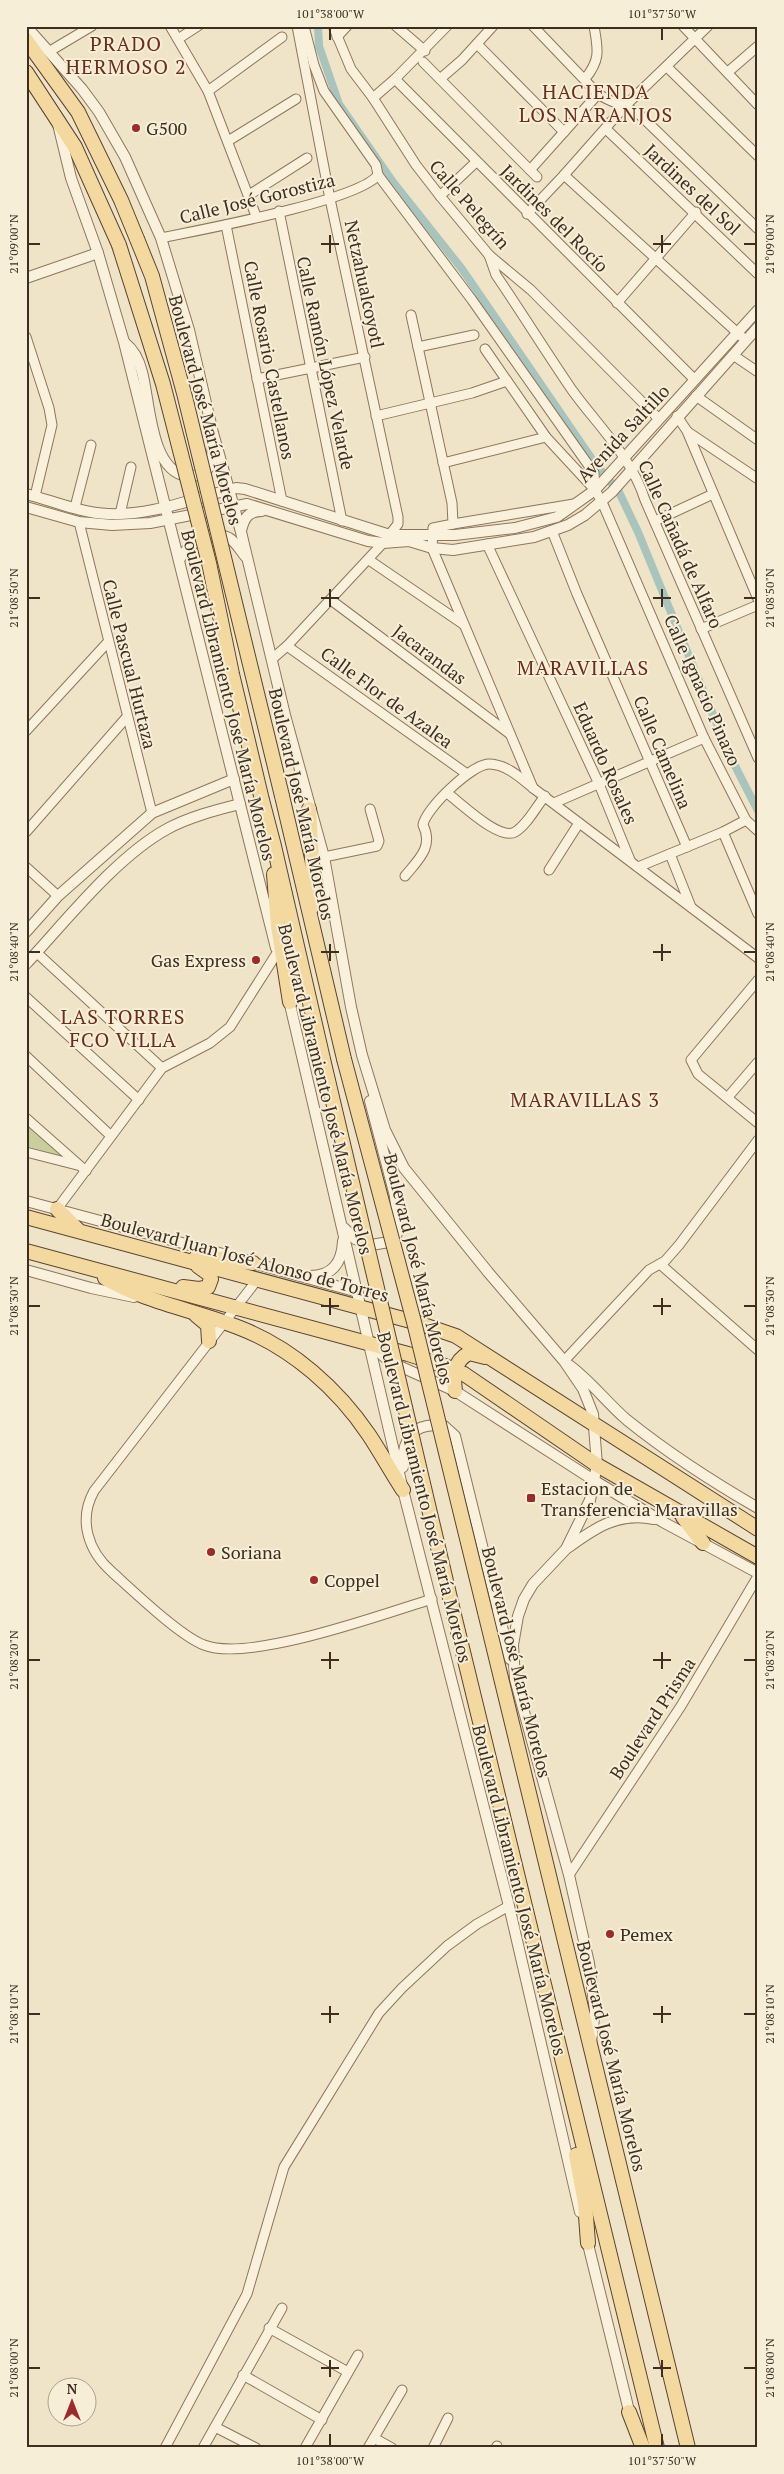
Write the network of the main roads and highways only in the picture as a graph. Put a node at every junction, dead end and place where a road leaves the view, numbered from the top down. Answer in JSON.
{"nodes":[{"id":1,"x":26,"y":40,"type":"edge"},
{"id":2,"x":26,"y":72,"type":"edge"},
{"id":3,"x":309,"y":809,"type":"road end"},
{"id":4,"x":274,"y":846,"type":"junction"},
{"id":5,"x":311,"y":925,"type":"junction"},
{"id":6,"x":290,"y":1002,"type":"road end"},
{"id":7,"x":57,"y":1209,"type":"road end"},
{"id":8,"x":26,"y":1217,"type":"edge"},
{"id":9,"x":81,"y":1233,"type":"junction"},
{"id":10,"x":26,"y":1251,"type":"edge"},
{"id":11,"x":156,"y":1252,"type":"junction"},
{"id":12,"x":190,"y":1261,"type":"junction"},
{"id":13,"x":253,"y":1263,"type":"road end"},
{"id":14,"x":87,"y":1268,"type":"junction"},
{"id":15,"x":111,"y":1274,"type":"junction"},
{"id":16,"x":193,"y":1313,"type":"junction"},
{"id":17,"x":209,"y":1341,"type":"road end"},
{"id":18,"x":455,"y":1370,"type":"junction"},
{"id":19,"x":455,"y":1391,"type":"road end"},
{"id":20,"x":549,"y":1396,"type":"junction"},
{"id":21,"x":403,"y":1490,"type":"road end"},
{"id":22,"x":678,"y":1511,"type":"junction"},
{"id":23,"x":758,"y":1529,"type":"edge"},
{"id":24,"x":703,"y":1544,"type":"road end"},
{"id":25,"x":758,"y":1557,"type":"edge"},
{"id":26,"x":564,"y":2067,"type":"junction"},
{"id":27,"x":588,"y":2243,"type":"road end"},
{"id":28,"x":630,"y":2412,"type":"road end"},
{"id":29,"x":643,"y":2448,"type":"edge"},
{"id":30,"x":657,"y":2448,"type":"edge"},
{"id":31,"x":688,"y":2448,"type":"edge"}],
"edges":[{"from":1,"to":5,"type":"main road","name":"Boulevard José María Morelos","bridge":true},
{"from":2,"to":4,"type":"main road","name":"Boulevard José María Morelos","bridge":true},
{"from":3,"to":5,"type":"main road"},
{"from":4,"to":6,"type":"main road"},
{"from":4,"to":26,"type":"main road","name":"Boulevard José María Morelos","bridge":true},
{"from":5,"to":31,"type":"main road","name":"Boulevard José María Morelos","bridge":true},
{"from":7,"to":9,"type":"main road"},
{"from":8,"to":9,"type":"main road","name":"Boulevard Juan José Alonso de Torres"},
{"from":9,"to":11,"type":"main road","name":"Boulevard Juan José Alonso de Torres"},
{"from":10,"to":14,"type":"main road"},
{"from":11,"to":12,"type":"main road","name":"Boulevard Juan José Alonso de Torres"},
{"from":11,"to":13,"type":"main road"},
{"from":12,"to":15,"type":"main road"},
{"from":12,"to":20,"type":"main road","name":"Boulevard Juan José Alonso de Torres"},
{"from":14,"to":15,"type":"main road"},
{"from":14,"to":16,"type":"main road"},
{"from":15,"to":18,"type":"main road"},
{"from":16,"to":17,"type":"main road"},
{"from":16,"to":21,"type":"main road"},
{"from":18,"to":19,"type":"main road"},
{"from":18,"to":20,"type":"main road"},
{"from":18,"to":22,"type":"main road"},
{"from":20,"to":23,"type":"main road","name":"Boulevard Juan José Alonso de Torres"},
{"from":22,"to":24,"type":"main road"},
{"from":22,"to":25,"type":"main road"},
{"from":26,"to":27,"type":"main road"},
{"from":26,"to":30,"type":"main road"},
{"from":28,"to":29,"type":"main road"}]}
